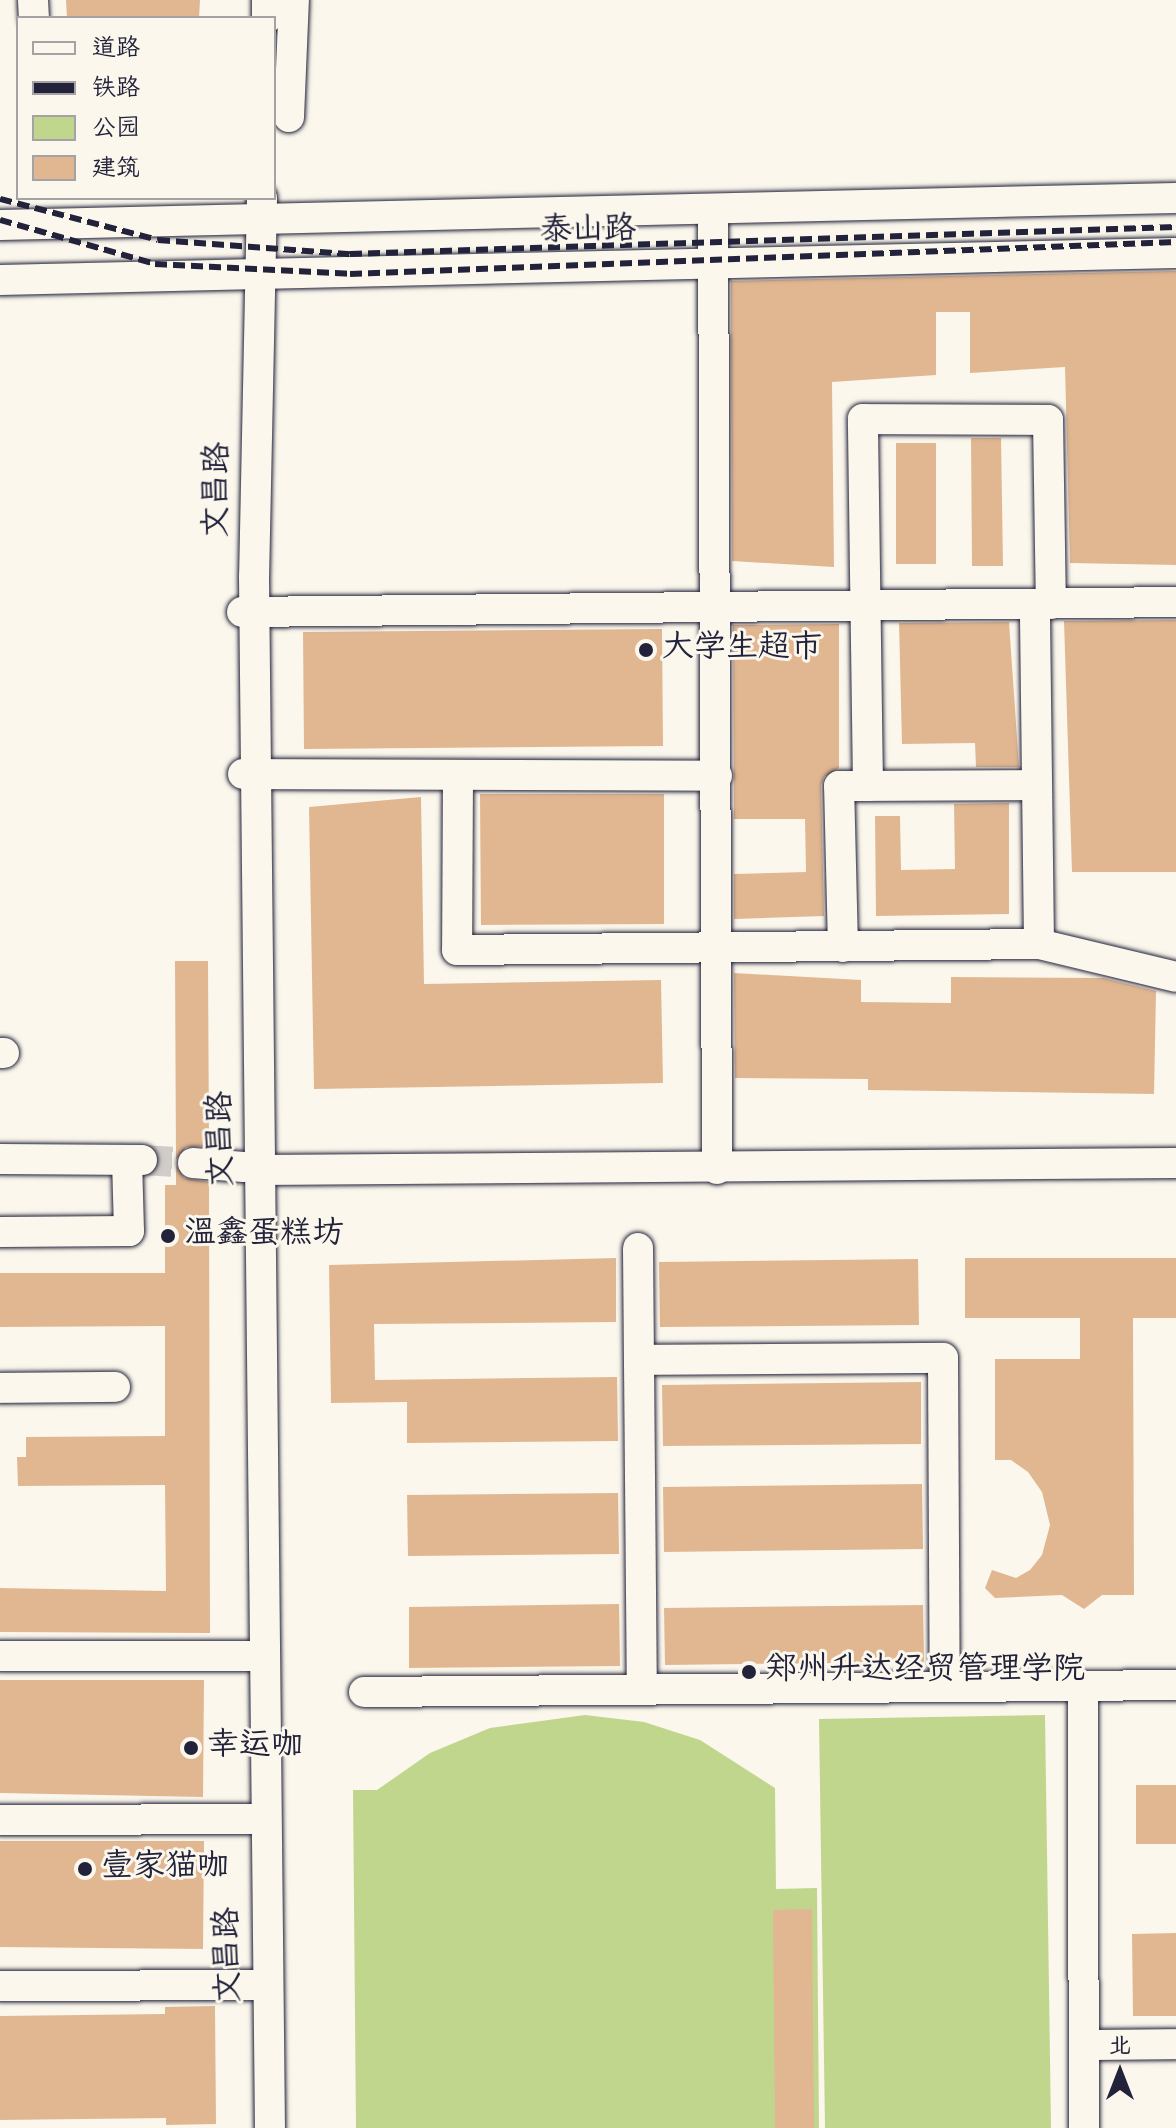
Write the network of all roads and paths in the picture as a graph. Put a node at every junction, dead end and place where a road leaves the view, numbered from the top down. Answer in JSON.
{"nodes":[{"id":1,"x":294,"y":0,"type":"edge"},
{"id":2,"x":289,"y":117,"type":"dead end"},
{"id":3,"x":1176,"y":198,"type":"edge"},
{"id":4,"x":262,"y":208,"type":"edge"},
{"id":5,"x":713,"y":210,"type":"junction"},
{"id":6,"x":0,"y":225,"type":"edge"},
{"id":7,"x":1176,"y":253,"type":"edge"},
{"id":8,"x":713,"y":268,"type":"junction"},
{"id":9,"x":261,"y":274,"type":"junction"},
{"id":10,"x":0,"y":280,"type":"edge"},
{"id":11,"x":1176,"y":602,"type":"edge"},
{"id":12,"x":1043,"y":604,"type":"junction"},
{"id":13,"x":866,"y":605,"type":"junction"},
{"id":14,"x":713,"y":609,"type":"junction"},
{"id":15,"x":248,"y":612,"type":"junction"},
{"id":16,"x":250,"y":774,"type":"junction"},
{"id":17,"x":458,"y":776,"type":"junction"},
{"id":18,"x":717,"y":776,"type":"junction"},
{"id":19,"x":1037,"y":785,"type":"junction"},
{"id":20,"x":868,"y":786,"type":"junction"},
{"id":21,"x":1039,"y":944,"type":"junction"},
{"id":22,"x":843,"y":947,"type":"junction"},
{"id":23,"x":715,"y":948,"type":"junction"},
{"id":24,"x":1176,"y":977,"type":"edge"},
{"id":25,"x":0,"y":1159,"type":"edge"},
{"id":26,"x":193,"y":1163,"type":"tunnel mouth"},
{"id":27,"x":1176,"y":1163,"type":"edge"},
{"id":28,"x":252,"y":1169,"type":"junction"},
{"id":29,"x":717,"y":1169,"type":"junction"},
{"id":30,"x":0,"y":1232,"type":"edge"},
{"id":31,"x":638,"y":1248,"type":"dead end"},
{"id":32,"x":639,"y":1360,"type":"junction"},
{"id":33,"x":115,"y":1387,"type":"dead end"},
{"id":34,"x":0,"y":1388,"type":"edge"},
{"id":35,"x":0,"y":1656,"type":"edge"},
{"id":36,"x":264,"y":1656,"type":"junction"},
{"id":37,"x":1176,"y":1685,"type":"edge"},
{"id":38,"x":1083,"y":1686,"type":"junction"},
{"id":39,"x":945,"y":1687,"type":"junction"},
{"id":40,"x":642,"y":1690,"type":"junction"},
{"id":41,"x":364,"y":1692,"type":"dead end"},
{"id":42,"x":266,"y":1819,"type":"junction"},
{"id":43,"x":0,"y":1820,"type":"edge"},
{"id":44,"x":268,"y":1985,"type":"junction"},
{"id":45,"x":0,"y":1986,"type":"edge"},
{"id":46,"x":1176,"y":2044,"type":"edge"},
{"id":47,"x":1084,"y":2045,"type":"junction"},
{"id":48,"x":270,"y":2128,"type":"edge"},
{"id":49,"x":1084,"y":2128,"type":"edge"}],
"edges":[{"from":1,"to":2,"type":"street"},
{"from":3,"to":5,"type":"street","name":"泰山路"},
{"from":4,"to":5,"type":"street","name":"泰山路"},
{"from":4,"to":6,"type":"street","name":"泰山路"},
{"from":4,"to":9,"type":"street","name":"文昌路"},
{"from":5,"to":8,"type":"street"},
{"from":7,"to":8,"type":"street","name":"泰山路"},
{"from":8,"to":9,"type":"street","name":"泰山路"},
{"from":8,"to":14,"type":"street"},
{"from":9,"to":10,"type":"street","name":"泰山路"},
{"from":9,"to":15,"type":"street","name":"文昌路"},
{"from":11,"to":12,"type":"street"},
{"from":12,"to":13,"type":"street"},
{"from":12,"to":13,"type":"street"},
{"from":12,"to":19,"type":"street"},
{"from":13,"to":14,"type":"street"},
{"from":13,"to":20,"type":"street"},
{"from":14,"to":15,"type":"street"},
{"from":14,"to":18,"type":"street"},
{"from":15,"to":16,"type":"street","name":"文昌路"},
{"from":16,"to":17,"type":"street"},
{"from":16,"to":28,"type":"street","name":"文昌路"},
{"from":17,"to":18,"type":"street"},
{"from":17,"to":23,"type":"street"},
{"from":18,"to":23,"type":"street"},
{"from":19,"to":20,"type":"street"},
{"from":19,"to":21,"type":"street"},
{"from":20,"to":22,"type":"street"},
{"from":21,"to":22,"type":"street"},
{"from":21,"to":24,"type":"street"},
{"from":22,"to":23,"type":"street"},
{"from":23,"to":29,"type":"street"},
{"from":25,"to":30,"type":"street"},
{"from":26,"to":28,"type":"street"},
{"from":27,"to":29,"type":"street"},
{"from":28,"to":29,"type":"street"},
{"from":28,"to":36,"type":"street","name":"文昌路"},
{"from":31,"to":32,"type":"street"},
{"from":32,"to":39,"type":"street"},
{"from":32,"to":40,"type":"street"},
{"from":33,"to":34,"type":"street"},
{"from":35,"to":36,"type":"street"},
{"from":36,"to":42,"type":"street","name":"文昌路"},
{"from":37,"to":38,"type":"street"},
{"from":38,"to":39,"type":"street"},
{"from":38,"to":47,"type":"street"},
{"from":39,"to":40,"type":"street"},
{"from":40,"to":41,"type":"street"},
{"from":42,"to":43,"type":"street"},
{"from":42,"to":44,"type":"street","name":"文昌路"},
{"from":44,"to":45,"type":"street"},
{"from":44,"to":48,"type":"street","name":"文昌路"},
{"from":46,"to":47,"type":"street"},
{"from":47,"to":49,"type":"street"}]}
